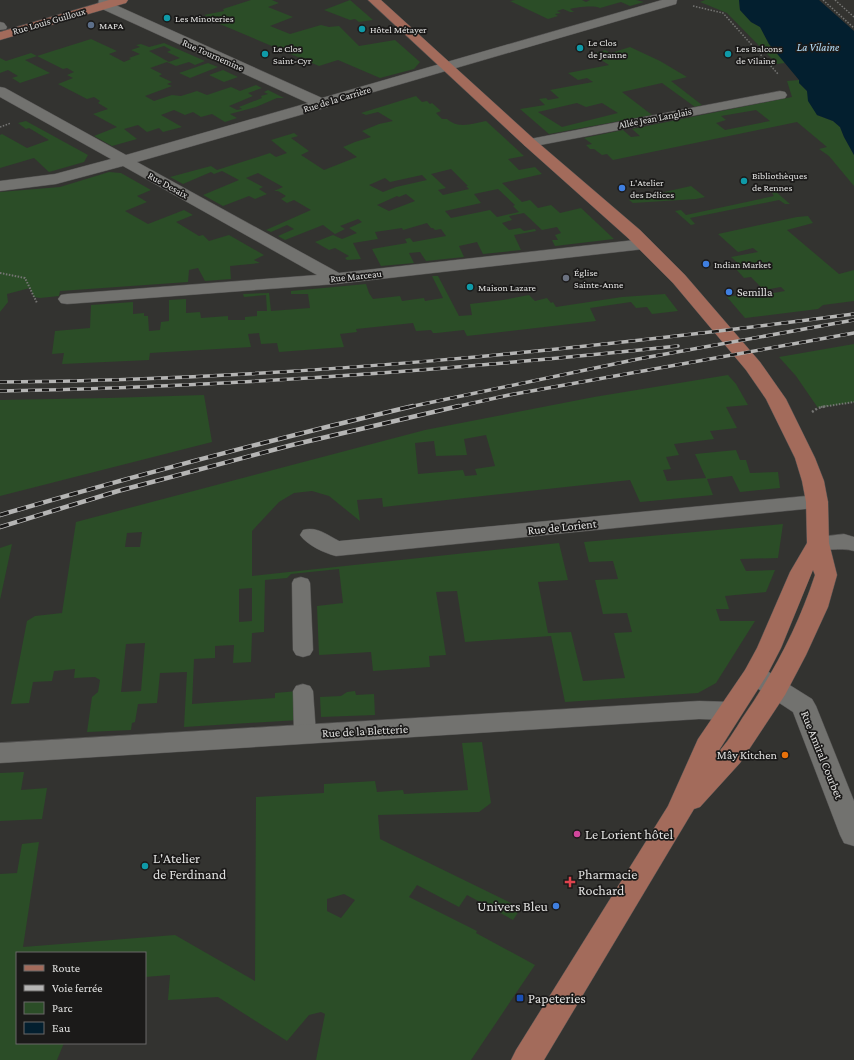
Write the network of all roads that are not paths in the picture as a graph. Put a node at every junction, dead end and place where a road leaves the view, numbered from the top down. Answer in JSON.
{"nodes":[{"id":1,"x":90,"y":0,"type":"edge"},
{"id":2,"x":122,"y":0,"type":"edge"},
{"id":3,"x":374,"y":0,"type":"edge"},
{"id":4,"x":672,"y":1,"type":"road end"},
{"id":5,"x":104,"y":3,"type":"edge"},
{"id":6,"x":0,"y":29,"type":"edge"},
{"id":7,"x":447,"y":66,"type":"junction"},
{"id":8,"x":0,"y":91,"type":"edge"},
{"id":9,"x":780,"y":94,"type":"road end"},
{"id":10,"x":323,"y":104,"type":"junction"},
{"id":11,"x":530,"y":143,"type":"junction"},
{"id":12,"x":123,"y":161,"type":"junction"},
{"id":13,"x":0,"y":186,"type":"edge"},
{"id":14,"x":644,"y":244,"type":"junction"},
{"id":15,"x":336,"y":279,"type":"junction"},
{"id":16,"x":67,"y":300,"type":"dead end"},
{"id":17,"x":817,"y":502,"type":"junction"},
{"id":18,"x":310,"y":535,"type":"dead end"},
{"id":19,"x":818,"y":543,"type":"junction"},
{"id":20,"x":854,"y":544,"type":"edge"},
{"id":21,"x":301,"y":583,"type":"dead end"},
{"id":22,"x":303,"y":650,"type":"dead end"},
{"id":23,"x":755,"y":675,"type":"junction"},
{"id":24,"x":776,"y":689,"type":"junction"},
{"id":25,"x":303,"y":690,"type":"dead end"},
{"id":26,"x":730,"y":710,"type":"junction"},
{"id":27,"x":305,"y":734,"type":"junction"},
{"id":28,"x":0,"y":753,"type":"edge"},
{"id":29,"x":680,"y":810,"type":"junction"},
{"id":30,"x":854,"y":834,"type":"edge"},
{"id":31,"x":527,"y":1060,"type":"edge"}],
"edges":[{"from":1,"to":6,"type":"main road","name":"Rue Louis Guilloux"},
{"from":2,"to":5,"type":"main road","name":"Rue Louis Guilloux"},
{"from":3,"to":7,"type":"main road"},
{"from":4,"to":7,"type":"street","name":"Rue de la Carrière"},
{"from":5,"to":6,"type":"main road","name":"Rue Louis Guilloux"},
{"from":5,"to":10,"type":"street","name":"Rue Tournemine"},
{"from":7,"to":10,"type":"street","name":"Rue de la Carrière"},
{"from":7,"to":11,"type":"main road"},
{"from":8,"to":12,"type":"street","name":"Rue Desaix"},
{"from":9,"to":11,"type":"street","name":"Allée Jean Langlais"},
{"from":10,"to":12,"type":"street","name":"Rue de la Carrière"},
{"from":11,"to":14,"type":"main road"},
{"from":12,"to":13,"type":"street","name":"Rue de la Carrière"},
{"from":12,"to":15,"type":"street","name":"Rue Desaix"},
{"from":14,"to":15,"type":"street","name":"Rue Marceau"},
{"from":14,"to":17,"type":"main road"},
{"from":15,"to":16,"type":"street","name":"Rue Marceau"},
{"from":17,"to":18,"type":"street","name":"Rue de Lorient"},
{"from":17,"to":19,"type":"main road"},
{"from":19,"to":20,"type":"street"},
{"from":19,"to":23,"type":"main road"},
{"from":19,"to":24,"type":"main road"},
{"from":21,"to":22,"type":"lane"},
{"from":23,"to":24,"type":"street","name":"Rue Amiral Courbet"},
{"from":23,"to":26,"type":"main road"},
{"from":24,"to":29,"type":"main road"},
{"from":24,"to":30,"type":"street","name":"Rue Amiral Courbet"},
{"from":25,"to":27,"type":"lane"},
{"from":26,"to":27,"type":"street","name":"Rue de la Bletterie"},
{"from":26,"to":29,"type":"main road"},
{"from":27,"to":28,"type":"street","name":"Rue de la Bletterie"},
{"from":29,"to":31,"type":"main road"}]}
